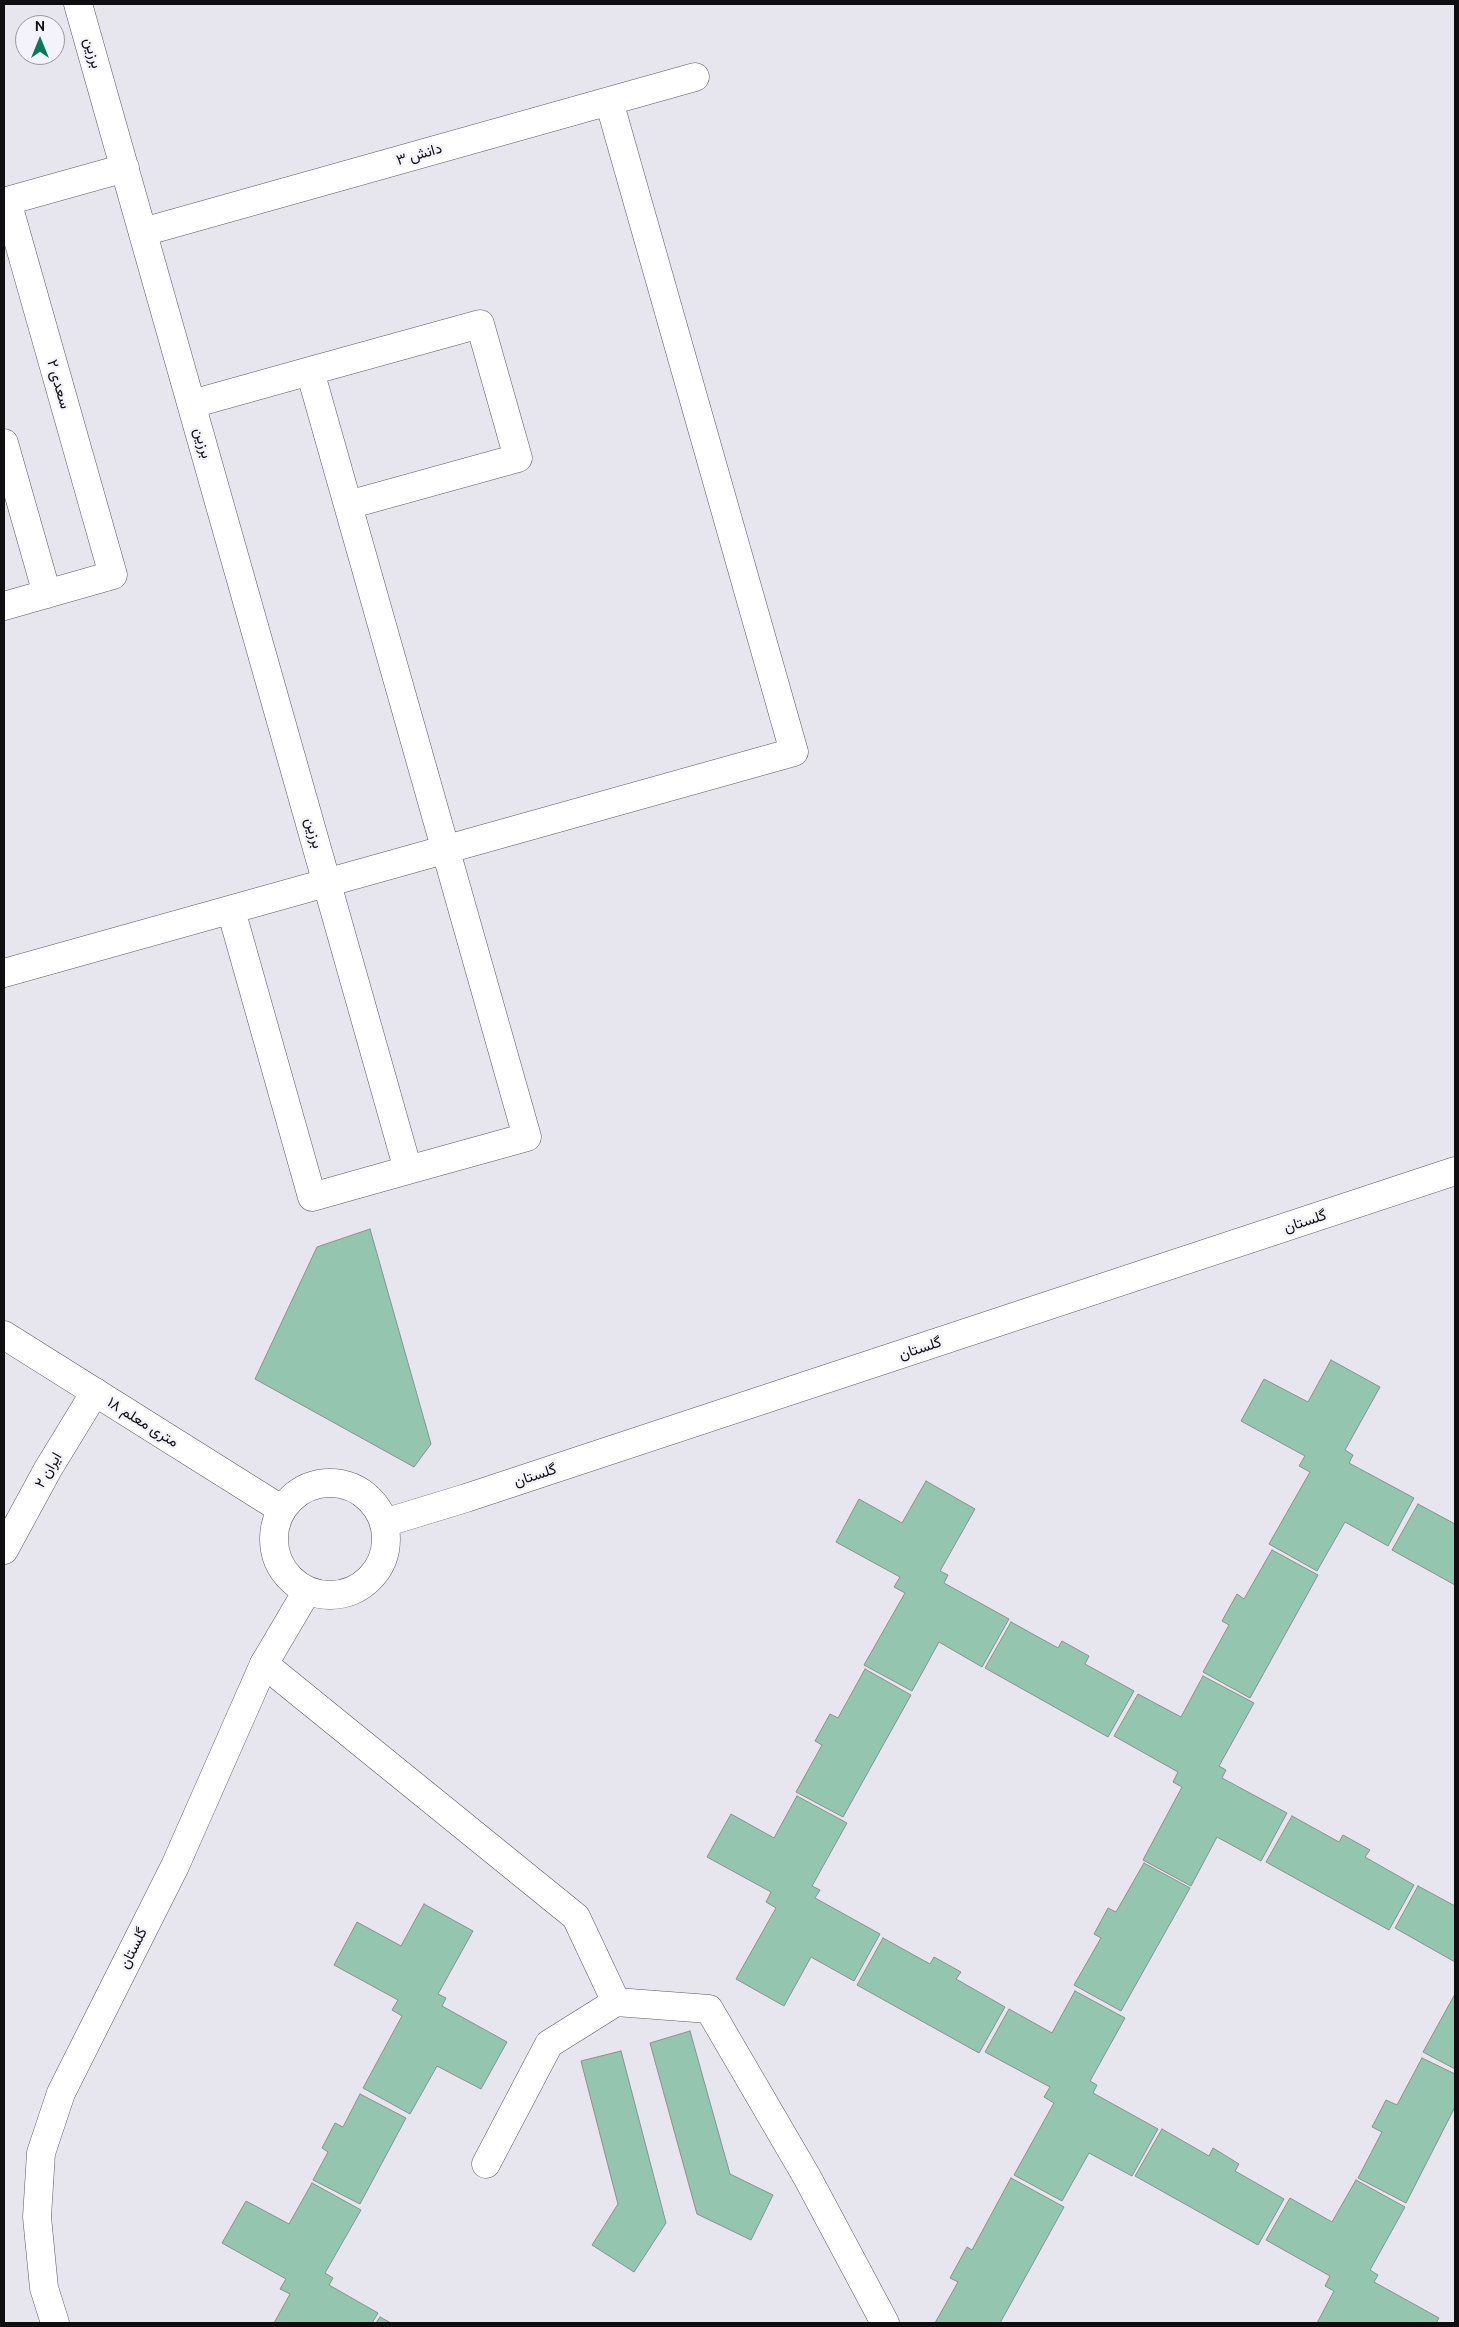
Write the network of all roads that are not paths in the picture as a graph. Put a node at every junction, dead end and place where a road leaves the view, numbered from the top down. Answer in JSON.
{"nodes":[{"id":1,"x":78,"y":4,"type":"edge"},
{"id":2,"x":695,"y":77,"type":"dead end"},
{"id":3,"x":609,"y":101,"type":"junction"},
{"id":4,"x":125,"y":168,"type":"junction"},
{"id":5,"x":5,"y":202,"type":"edge"},
{"id":6,"x":143,"y":232,"type":"junction"},
{"id":7,"x":310,"y":372,"type":"junction"},
{"id":8,"x":192,"y":404,"type":"junction"},
{"id":9,"x":4,"y":444,"type":"edge"},
{"id":10,"x":348,"y":505,"type":"junction"},
{"id":11,"x":47,"y":594,"type":"junction"},
{"id":12,"x":4,"y":606,"type":"edge"},
{"id":13,"x":446,"y":850,"type":"junction"},
{"id":14,"x":328,"y":882,"type":"junction"},
{"id":15,"x":231,"y":910,"type":"junction"},
{"id":16,"x":4,"y":974,"type":"edge"},
{"id":17,"x":408,"y":1170,"type":"junction"},
{"id":18,"x":1455,"y":1171,"type":"edge"},
{"id":19,"x":4,"y":1335,"type":"edge"},
{"id":20,"x":95,"y":1392,"type":"junction"},
{"id":21,"x":281,"y":1509,"type":"junction"},
{"id":22,"x":384,"y":1523,"type":"junction"},
{"id":23,"x":4,"y":1550,"type":"edge"},
{"id":24,"x":307,"y":1591,"type":"junction"},
{"id":25,"x":264,"y":1664,"type":"junction"},
{"id":26,"x":616,"y":2002,"type":"junction"},
{"id":27,"x":486,"y":2164,"type":"dead end"},
{"id":28,"x":55,"y":2323,"type":"edge"},
{"id":29,"x":885,"y":2323,"type":"edge"}],
"edges":[{"from":1,"to":4,"type":"street","name":"برزین"},
{"from":2,"to":3,"type":"street","name":"دانش ۳"},
{"from":3,"to":6,"type":"street","name":"دانش ۳"},
{"from":3,"to":13,"type":"street"},
{"from":4,"to":5,"type":"street","name":"سعدی ۲"},
{"from":4,"to":6,"type":"street","name":"برزین"},
{"from":5,"to":11,"type":"street","name":"سعدی ۲"},
{"from":6,"to":8,"type":"street","name":"برزین"},
{"from":7,"to":8,"type":"street"},
{"from":7,"to":10,"type":"street"},
{"from":7,"to":10,"type":"street"},
{"from":8,"to":14,"type":"street","name":"برزین"},
{"from":9,"to":11,"type":"street"},
{"from":10,"to":13,"type":"street"},
{"from":11,"to":12,"type":"street","name":"سعدی ۲"},
{"from":13,"to":14,"type":"street"},
{"from":13,"to":17,"type":"street"},
{"from":14,"to":15,"type":"street"},
{"from":14,"to":17,"type":"street","name":"برزین"},
{"from":15,"to":16,"type":"street"},
{"from":15,"to":17,"type":"street"},
{"from":18,"to":22,"type":"street","name":"گلستان"},
{"from":19,"to":20,"type":"street","name":"۱۸ متری معلم"},
{"from":20,"to":21,"type":"street","name":"۱۸ متری معلم"},
{"from":20,"to":23,"type":"street","name":"ایران ۲"},
{"from":21,"to":22,"type":"street"},
{"from":21,"to":24,"type":"street"},
{"from":22,"to":24,"type":"street"},
{"from":24,"to":25,"type":"street","name":"گلستان"},
{"from":25,"to":26,"type":"street"},
{"from":25,"to":28,"type":"street","name":"گلستان"},
{"from":26,"to":27,"type":"street"},
{"from":26,"to":29,"type":"street"}]}
